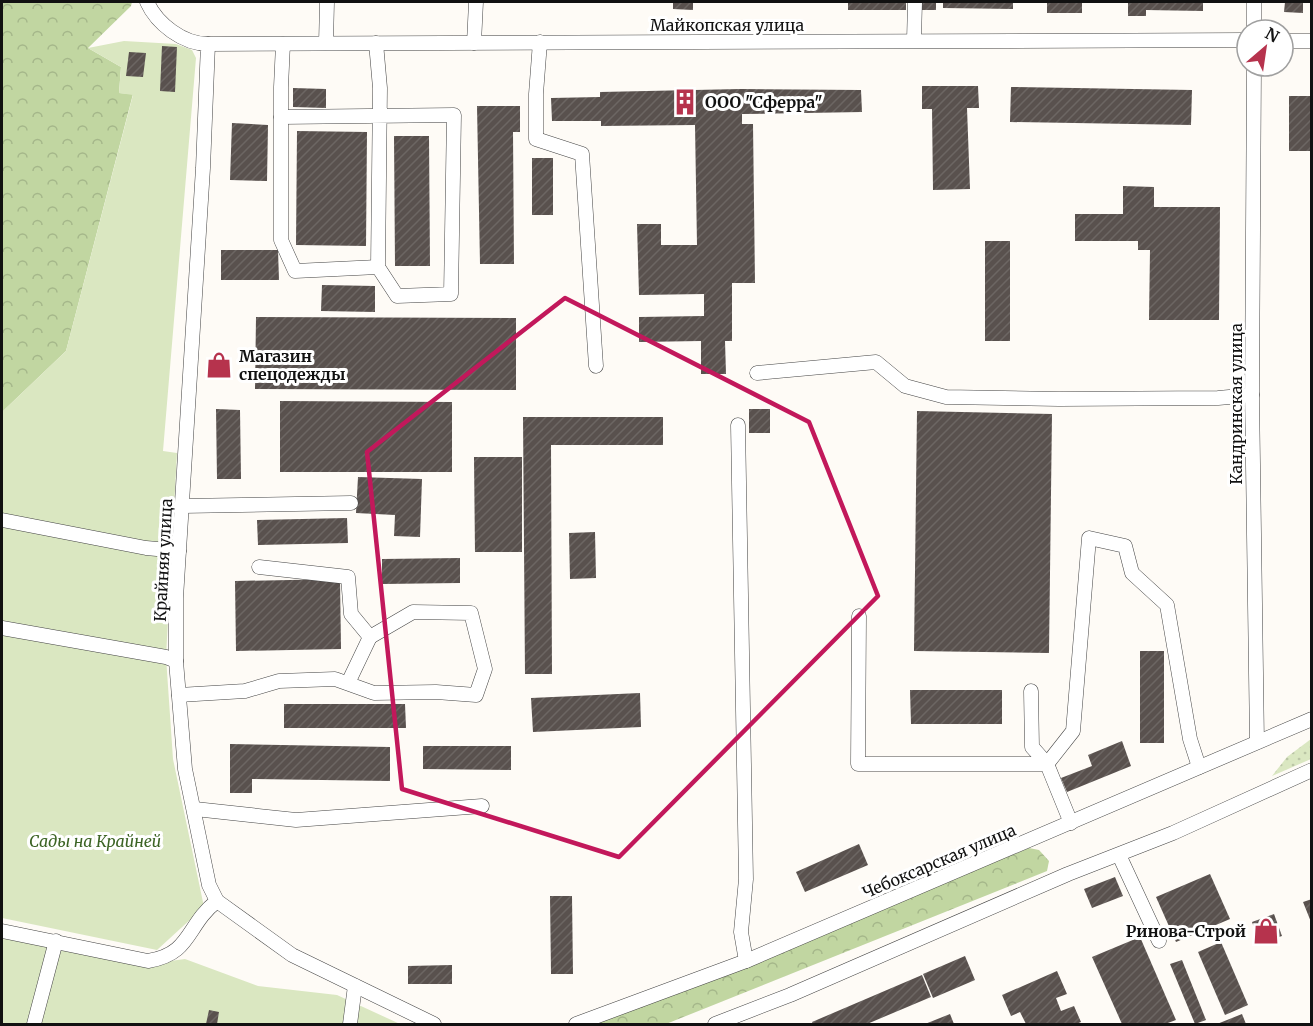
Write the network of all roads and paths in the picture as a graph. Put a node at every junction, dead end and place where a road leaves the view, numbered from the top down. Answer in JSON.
{"nodes":[{"id":1,"x":147,"y":2,"type":"edge"},
{"id":2,"x":327,"y":2,"type":"edge"},
{"id":3,"x":476,"y":2,"type":"edge"},
{"id":4,"x":915,"y":2,"type":"edge"},
{"id":5,"x":1254,"y":2,"type":"edge"},
{"id":6,"x":1254,"y":18,"type":"edge"},
{"id":7,"x":914,"y":40,"type":"junction"},
{"id":8,"x":1235,"y":40,"type":"edge"},
{"id":9,"x":1295,"y":41,"type":"edge"},
{"id":10,"x":1311,"y":41,"type":"edge"},
{"id":11,"x":540,"y":42,"type":"junction"},
{"id":12,"x":326,"y":43,"type":"junction"},
{"id":13,"x":376,"y":43,"type":"junction"},
{"id":14,"x":474,"y":43,"type":"junction"},
{"id":15,"x":208,"y":44,"type":"junction"},
{"id":16,"x":283,"y":44,"type":"junction"},
{"id":17,"x":1254,"y":78,"type":"edge"},
{"id":18,"x":380,"y":116,"type":"junction"},
{"id":19,"x":281,"y":117,"type":"junction"},
{"id":20,"x":378,"y":267,"type":"junction"},
{"id":21,"x":596,"y":366,"type":"dead end"},
{"id":22,"x":757,"y":373,"type":"dead end"},
{"id":23,"x":1251,"y":395,"type":"junction"},
{"id":24,"x":738,"y":426,"type":"dead end"},
{"id":25,"x":351,"y":503,"type":"dead end"},
{"id":26,"x":182,"y":506,"type":"junction"},
{"id":27,"x":2,"y":520,"type":"edge"},
{"id":28,"x":179,"y":551,"type":"junction"},
{"id":29,"x":259,"y":567,"type":"dead end"},
{"id":30,"x":859,"y":616,"type":"dead end"},
{"id":31,"x":2,"y":628,"type":"edge"},
{"id":32,"x":370,"y":637,"type":"junction"},
{"id":33,"x":176,"y":661,"type":"junction"},
{"id":34,"x":348,"y":684,"type":"junction"},
{"id":35,"x":1031,"y":691,"type":"dead end"},
{"id":36,"x":179,"y":695,"type":"junction"},
{"id":37,"x":1311,"y":719,"type":"edge"},
{"id":38,"x":1257,"y":742,"type":"junction"},
{"id":39,"x":1047,"y":764,"type":"junction"},
{"id":40,"x":1199,"y":767,"type":"junction"},
{"id":41,"x":1311,"y":770,"type":"edge"},
{"id":42,"x":482,"y":806,"type":"dead end"},
{"id":43,"x":195,"y":809,"type":"junction"},
{"id":44,"x":1071,"y":823,"type":"junction"},
{"id":45,"x":1119,"y":855,"type":"junction"},
{"id":46,"x":217,"y":900,"type":"junction"},
{"id":47,"x":2,"y":930,"type":"edge"},
{"id":48,"x":56,"y":941,"type":"junction"},
{"id":49,"x":1159,"y":941,"type":"dead end"},
{"id":50,"x":746,"y":961,"type":"junction"},
{"id":51,"x":355,"y":986,"type":"junction"},
{"id":52,"x":34,"y":1024,"type":"edge"},
{"id":53,"x":350,"y":1024,"type":"edge"},
{"id":54,"x":435,"y":1024,"type":"edge"},
{"id":55,"x":576,"y":1024,"type":"edge"},
{"id":56,"x":715,"y":1024,"type":"edge"}],
"edges":[{"from":1,"to":15,"type":"street"},
{"from":2,"to":12,"type":"street"},
{"from":3,"to":14,"type":"street"},
{"from":4,"to":7,"type":"street"},
{"from":5,"to":6,"type":"street"},
{"from":7,"to":8,"type":"street","name":"Майкопская улица"},
{"from":7,"to":11,"type":"street","name":"Майкопская улица"},
{"from":9,"to":10,"type":"street"},
{"from":11,"to":14,"type":"street","name":"Майкопская улица"},
{"from":11,"to":21,"type":"street"},
{"from":12,"to":13,"type":"street","name":"Майкопская улица"},
{"from":12,"to":16,"type":"street","name":"Майкопская улица"},
{"from":13,"to":14,"type":"street","name":"Майкопская улица"},
{"from":13,"to":18,"type":"street"},
{"from":15,"to":16,"type":"street","name":"Майкопская улица"},
{"from":15,"to":26,"type":"street","name":"Крайняя улица"},
{"from":16,"to":19,"type":"street"},
{"from":17,"to":23,"type":"street","name":"Кандринская улица"},
{"from":18,"to":19,"type":"street"},
{"from":18,"to":20,"type":"street"},
{"from":18,"to":20,"type":"street"},
{"from":19,"to":20,"type":"street"},
{"from":22,"to":23,"type":"street"},
{"from":23,"to":38,"type":"street","name":"Кандринская улица"},
{"from":24,"to":50,"type":"street"},
{"from":25,"to":26,"type":"street"},
{"from":26,"to":28,"type":"street","name":"Крайняя улица"},
{"from":27,"to":28,"type":"street"},
{"from":28,"to":33,"type":"street","name":"Крайняя улица"},
{"from":29,"to":32,"type":"street"},
{"from":30,"to":39,"type":"street"},
{"from":31,"to":33,"type":"street"},
{"from":32,"to":34,"type":"street"},
{"from":32,"to":34,"type":"street"},
{"from":33,"to":36,"type":"street","name":"Крайняя улица"},
{"from":34,"to":36,"type":"street"},
{"from":35,"to":39,"type":"street"},
{"from":36,"to":43,"type":"street","name":"Крайняя улица"},
{"from":37,"to":38,"type":"street","name":"Чебоксарская улица"},
{"from":38,"to":40,"type":"street","name":"Чебоксарская улица"},
{"from":39,"to":40,"type":"street"},
{"from":39,"to":44,"type":"street"},
{"from":40,"to":44,"type":"street","name":"Чебоксарская улица"},
{"from":41,"to":45,"type":"street"},
{"from":42,"to":43,"type":"street"},
{"from":43,"to":46,"type":"street","name":"Крайняя улица"},
{"from":44,"to":50,"type":"street","name":"Чебоксарская улица"},
{"from":45,"to":49,"type":"street"},
{"from":45,"to":56,"type":"street"},
{"from":46,"to":48,"type":"street"},
{"from":46,"to":51,"type":"street","name":"Крайняя улица"},
{"from":47,"to":48,"type":"street"},
{"from":48,"to":52,"type":"street"},
{"from":50,"to":55,"type":"street","name":"Чебоксарская улица"},
{"from":51,"to":53,"type":"street"},
{"from":51,"to":54,"type":"street","name":"Крайняя улица"}]}
